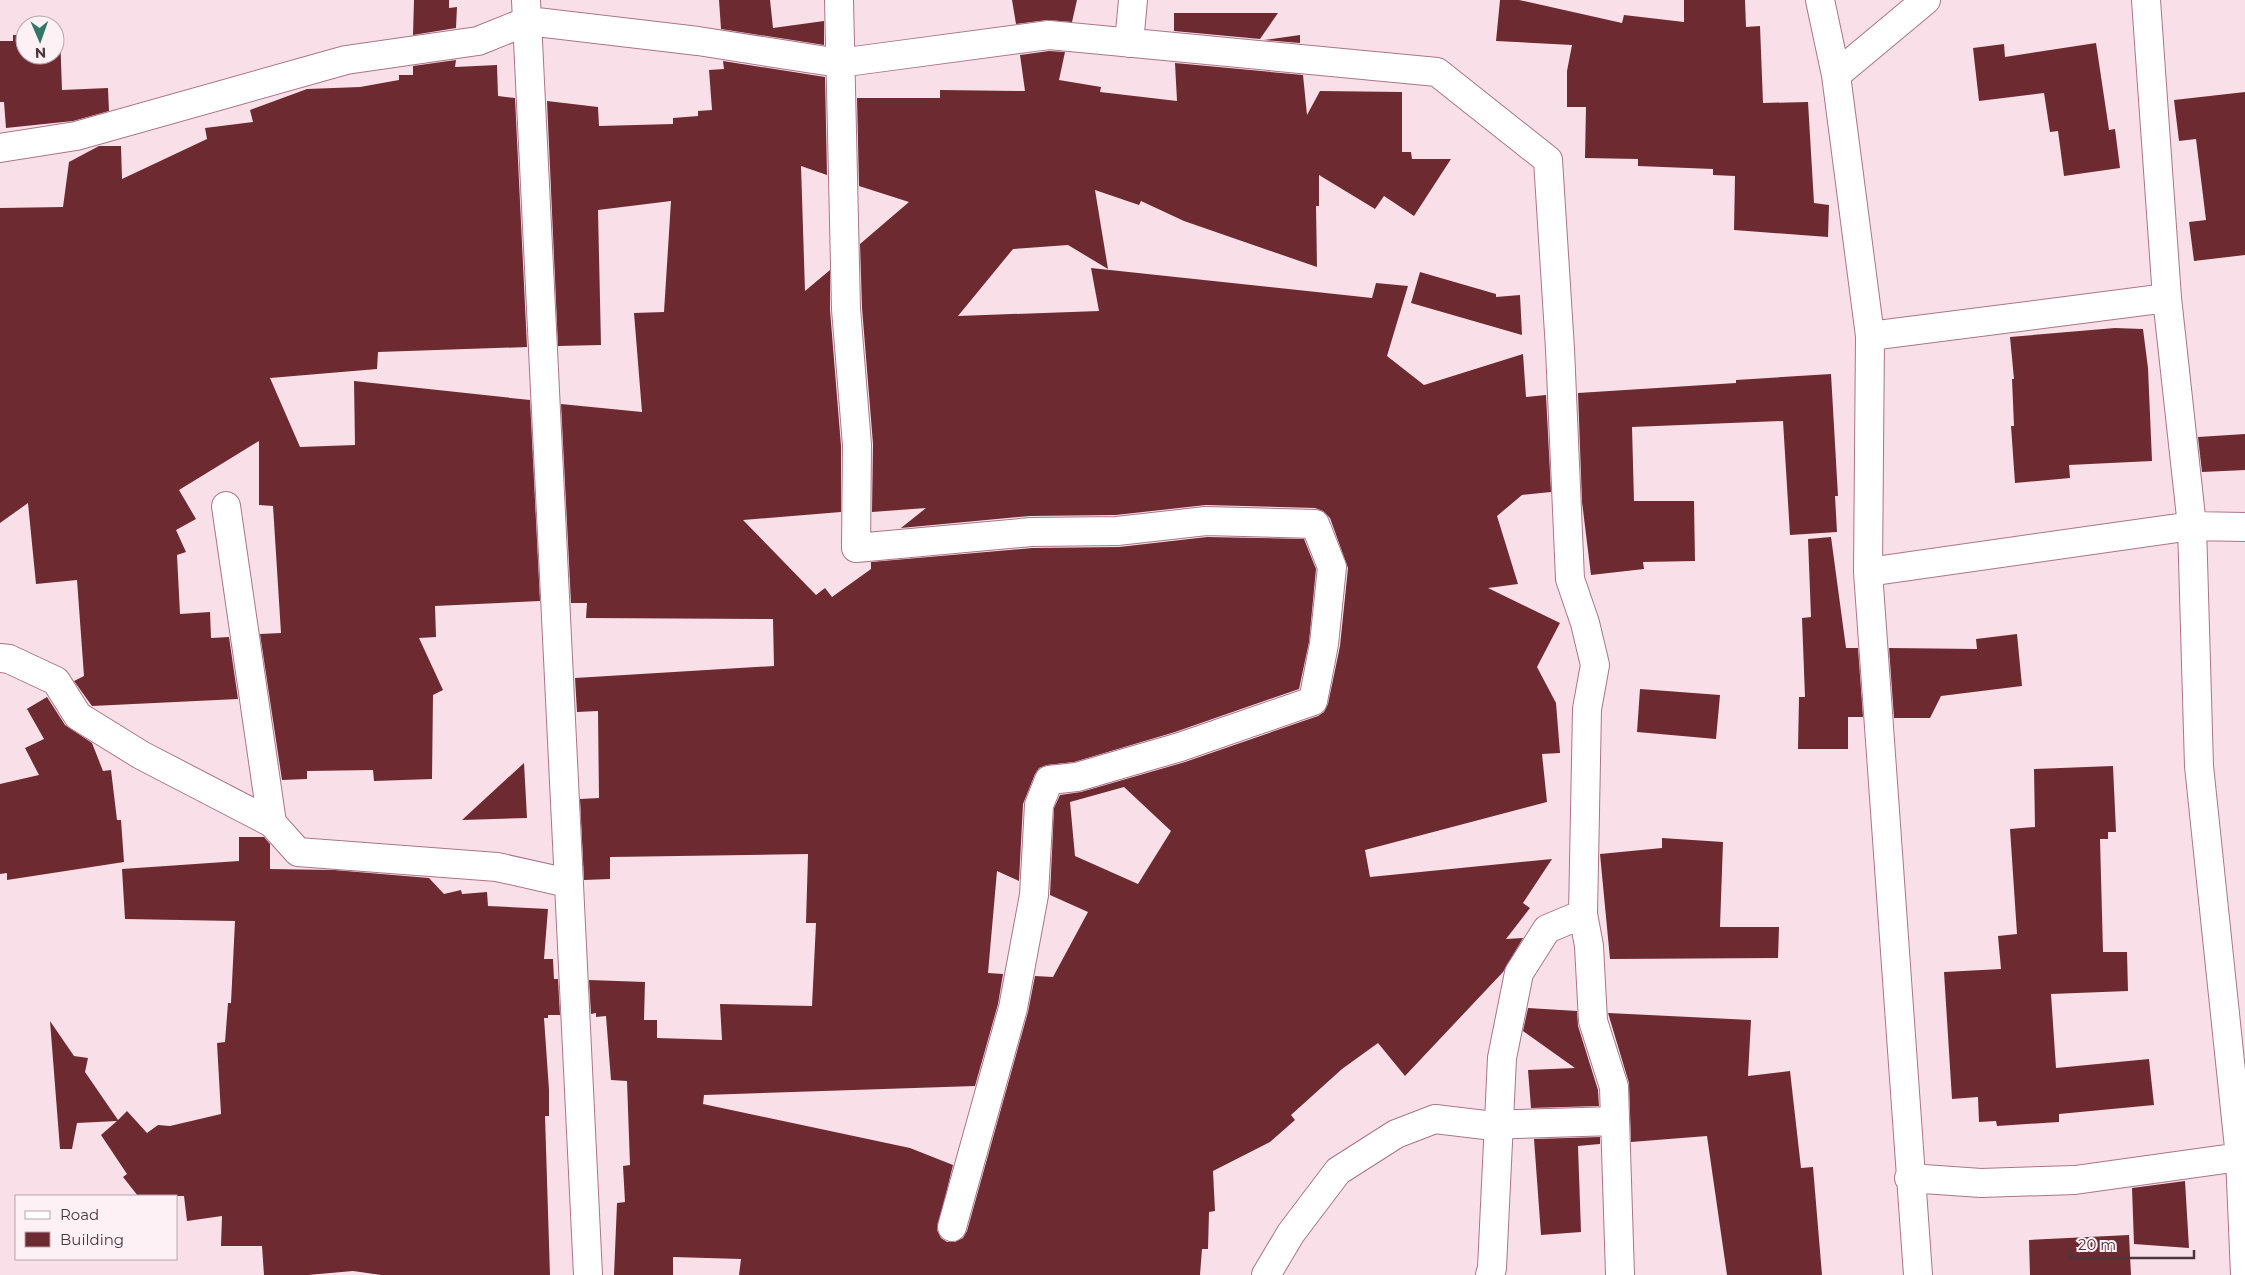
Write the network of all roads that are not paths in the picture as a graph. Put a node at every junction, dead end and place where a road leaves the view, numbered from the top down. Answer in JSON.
{"nodes":[{"id":1,"x":838,"y":0,"type":"edge"},
{"id":2,"x":1133,"y":0,"type":"edge"},
{"id":3,"x":1820,"y":0,"type":"edge"},
{"id":4,"x":1926,"y":0,"type":"edge"},
{"id":5,"x":2146,"y":0,"type":"edge"},
{"id":6,"x":527,"y":10,"type":"edge"},
{"id":7,"x":1129,"y":43,"type":"junction"},
{"id":8,"x":839,"y":63,"type":"junction"},
{"id":9,"x":1836,"y":75,"type":"junction"},
{"id":10,"x":0,"y":148,"type":"edge"},
{"id":11,"x":2167,"y":298,"type":"junction"},
{"id":12,"x":1870,"y":336,"type":"junction"},
{"id":13,"x":226,"y":506,"type":"dead end"},
{"id":14,"x":2192,"y":526,"type":"junction"},
{"id":15,"x":2245,"y":527,"type":"edge"},
{"id":16,"x":1868,"y":572,"type":"junction"},
{"id":17,"x":0,"y":658,"type":"edge"},
{"id":18,"x":272,"y":823,"type":"junction"},
{"id":19,"x":568,"y":883,"type":"junction"},
{"id":20,"x":1583,"y":914,"type":"junction"},
{"id":21,"x":1615,"y":1122,"type":"junction"},
{"id":22,"x":1499,"y":1124,"type":"junction"},
{"id":23,"x":2240,"y":1157,"type":"junction"},
{"id":24,"x":1910,"y":1178,"type":"junction"},
{"id":25,"x":952,"y":1227,"type":"dead end"},
{"id":26,"x":588,"y":1275,"type":"edge"},
{"id":27,"x":1266,"y":1275,"type":"edge"},
{"id":28,"x":1490,"y":1275,"type":"edge"},
{"id":29,"x":1620,"y":1275,"type":"edge"},
{"id":30,"x":1918,"y":1275,"type":"edge"},
{"id":31,"x":2245,"y":1275,"type":"edge"}],
"edges":[{"from":1,"to":8,"type":"street"},
{"from":2,"to":7,"type":"street"},
{"from":3,"to":9,"type":"street"},
{"from":4,"to":9,"type":"street"},
{"from":5,"to":11,"type":"street"},
{"from":6,"to":8,"type":"street"},
{"from":6,"to":10,"type":"street"},
{"from":6,"to":19,"type":"street"},
{"from":7,"to":8,"type":"street"},
{"from":7,"to":20,"type":"street"},
{"from":8,"to":25,"type":"street"},
{"from":9,"to":12,"type":"street"},
{"from":11,"to":12,"type":"street"},
{"from":11,"to":14,"type":"street"},
{"from":12,"to":16,"type":"street"},
{"from":13,"to":18,"type":"street"},
{"from":14,"to":15,"type":"street"},
{"from":14,"to":16,"type":"street"},
{"from":14,"to":23,"type":"street"},
{"from":16,"to":24,"type":"street"},
{"from":17,"to":18,"type":"street"},
{"from":18,"to":19,"type":"street"},
{"from":19,"to":26,"type":"street"},
{"from":20,"to":21,"type":"street"},
{"from":20,"to":22,"type":"street"},
{"from":21,"to":22,"type":"street"},
{"from":21,"to":29,"type":"street"},
{"from":22,"to":27,"type":"street"},
{"from":22,"to":28,"type":"street"},
{"from":23,"to":24,"type":"street"},
{"from":23,"to":31,"type":"street"},
{"from":24,"to":30,"type":"street"}]}
